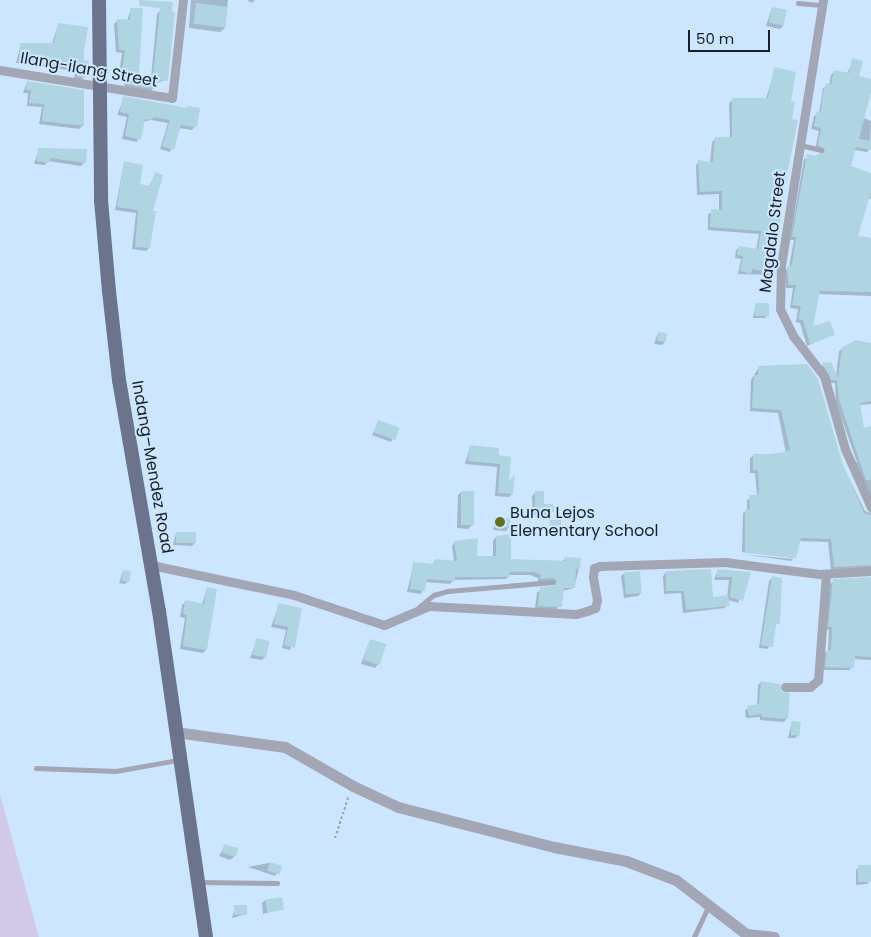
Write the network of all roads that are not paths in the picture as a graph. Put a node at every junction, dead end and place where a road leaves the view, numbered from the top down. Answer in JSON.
{"nodes":[{"id":1,"x":99,"y":0,"type":"edge"},
{"id":2,"x":183,"y":0,"type":"edge"},
{"id":3,"x":798,"y":3,"type":"dead end"},
{"id":4,"x":823,"y":3,"type":"edge"},
{"id":5,"x":0,"y":70,"type":"edge"},
{"id":6,"x":98,"y":85,"type":"junction"},
{"id":7,"x":800,"y":145,"type":"junction"},
{"id":8,"x":821,"y":150,"type":"dead end"},
{"id":9,"x":871,"y":507,"type":"edge"},
{"id":10,"x":151,"y":565,"type":"junction"},
{"id":11,"x":871,"y":571,"type":"edge"},
{"id":12,"x":826,"y":574,"type":"junction"},
{"id":13,"x":553,"y":582,"type":"dead end"},
{"id":14,"x":417,"y":609,"type":"junction"},
{"id":15,"x":785,"y":687,"type":"dead end"},
{"id":16,"x":175,"y":732,"type":"junction"},
{"id":17,"x":179,"y":759,"type":"junction"},
{"id":18,"x":36,"y":768,"type":"dead end"},
{"id":19,"x":198,"y":882,"type":"junction"},
{"id":20,"x":277,"y":883,"type":"dead end"},
{"id":21,"x":709,"y":906,"type":"junction"},
{"id":22,"x":206,"y":937,"type":"edge"},
{"id":23,"x":694,"y":937,"type":"edge"},
{"id":24,"x":774,"y":937,"type":"edge"}],
"edges":[{"from":1,"to":6,"type":"main road","name":"Indang–Mendez Road"},
{"from":2,"to":6,"type":"street","name":"Ilang-ilang Street"},
{"from":3,"to":4,"type":"lane"},
{"from":4,"to":7,"type":"street","name":"Magdalo Street"},
{"from":5,"to":6,"type":"street","name":"Ilang-ilang Street"},
{"from":6,"to":10,"type":"main road","name":"Indang–Mendez Road"},
{"from":7,"to":8,"type":"lane"},
{"from":7,"to":9,"type":"street","name":"Magdalo Street"},
{"from":10,"to":14,"type":"street"},
{"from":10,"to":16,"type":"main road","name":"Indang–Mendez Road"},
{"from":11,"to":12,"type":"street"},
{"from":12,"to":14,"type":"street"},
{"from":12,"to":15,"type":"street"},
{"from":13,"to":14,"type":"lane"},
{"from":16,"to":17,"type":"main road","name":"Indang–Mendez Road"},
{"from":16,"to":21,"type":"street"},
{"from":17,"to":18,"type":"lane"},
{"from":17,"to":19,"type":"main road","name":"Indang–Mendez Road"},
{"from":19,"to":20,"type":"lane"},
{"from":19,"to":22,"type":"main road","name":"Indang–Mendez Road"},
{"from":21,"to":23,"type":"lane"},
{"from":21,"to":24,"type":"street"}]}
